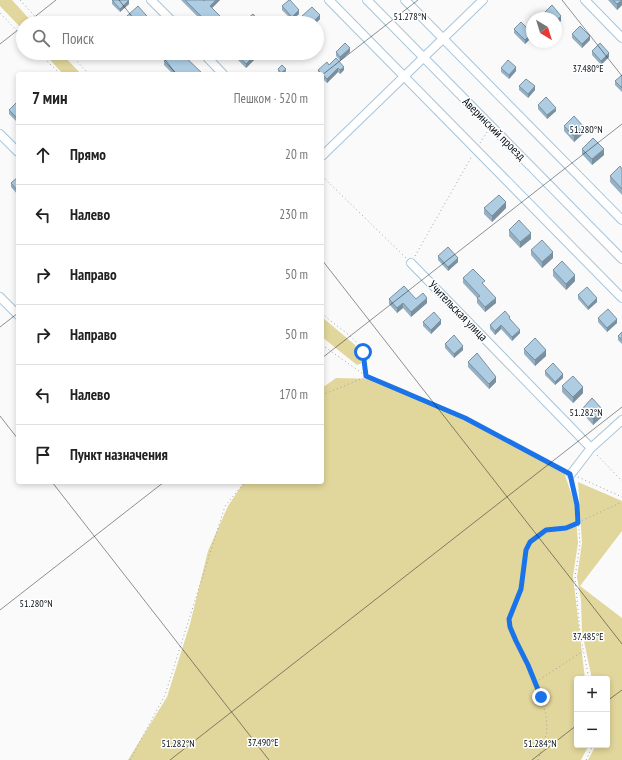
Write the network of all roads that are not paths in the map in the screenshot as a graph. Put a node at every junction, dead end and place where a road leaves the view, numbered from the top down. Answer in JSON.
{"nodes":[{"id":1,"x":151,"y":0,"type":"edge"},
{"id":2,"x":329,"y":0,"type":"edge"},
{"id":3,"x":367,"y":0,"type":"edge"},
{"id":4,"x":405,"y":0,"type":"edge"},
{"id":5,"x":483,"y":0,"type":"edge"},
{"id":6,"x":585,"y":0,"type":"edge"},
{"id":7,"x":167,"y":16,"type":"edge"},
{"id":8,"x":442,"y":38,"type":"junction"},
{"id":9,"x":622,"y":38,"type":"edge"},
{"id":10,"x":423,"y":57,"type":"junction"},
{"id":11,"x":210,"y":60,"type":"edge"},
{"id":12,"x":221,"y":72,"type":"edge"},
{"id":13,"x":404,"y":76,"type":"junction"},
{"id":14,"x":0,"y":134,"type":"edge"},
{"id":15,"x":16,"y":150,"type":"edge"},
{"id":16,"x":324,"y":154,"type":"edge"},
{"id":17,"x":622,"y":220,"type":"edge"},
{"id":18,"x":622,"y":259,"type":"edge"},
{"id":19,"x":411,"y":263,"type":"road end"},
{"id":20,"x":0,"y":297,"type":"edge"},
{"id":21,"x":622,"y":298,"type":"edge"},
{"id":22,"x":16,"y":312,"type":"edge"},
{"id":23,"x":622,"y":420,"type":"edge"},
{"id":24,"x":591,"y":448,"type":"junction"},
{"id":25,"x":570,"y":474,"type":"road end"}],
"edges":[{"from":1,"to":7,"type":"street"},
{"from":2,"to":13,"type":"street"},
{"from":3,"to":10,"type":"street","name":"Аверинский проезд"},
{"from":4,"to":8,"type":"street"},
{"from":5,"to":8,"type":"street"},
{"from":6,"to":9,"type":"street"},
{"from":8,"to":10,"type":"street"},
{"from":8,"to":17,"type":"street"},
{"from":10,"to":13,"type":"street"},
{"from":10,"to":18,"type":"street","name":"Аверинский проезд"},
{"from":11,"to":12,"type":"street"},
{"from":13,"to":16,"type":"street"},
{"from":13,"to":21,"type":"street"},
{"from":14,"to":15,"type":"street"},
{"from":19,"to":24,"type":"street","name":"Учительская улица"},
{"from":20,"to":22,"type":"street"},
{"from":23,"to":24,"type":"street"},
{"from":24,"to":25,"type":"street"}]}
